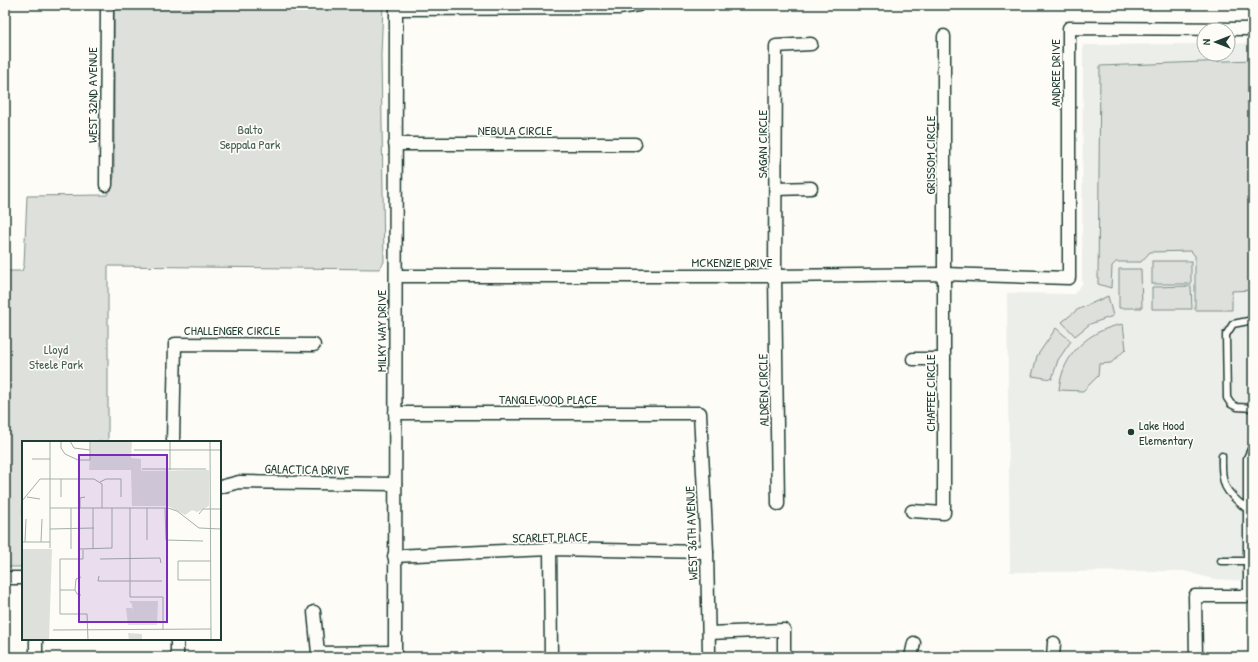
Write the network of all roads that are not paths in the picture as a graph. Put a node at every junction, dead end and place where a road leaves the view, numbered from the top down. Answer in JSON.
{"nodes":[{"id":1,"x":107,"y":5,"type":"edge"},
{"id":2,"x":638,"y":5,"type":"edge"},
{"id":3,"x":396,"y":7,"type":"edge"},
{"id":4,"x":468,"y":8,"type":"edge"},
{"id":5,"x":1253,"y":29,"type":"edge"},
{"id":6,"x":944,"y":36,"type":"dead end"},
{"id":7,"x":811,"y":44,"type":"dead end"},
{"id":8,"x":395,"y":144,"type":"junction"},
{"id":9,"x":635,"y":144,"type":"dead end"},
{"id":10,"x":106,"y":185,"type":"dead end"},
{"id":11,"x":811,"y":188,"type":"dead end"},
{"id":12,"x":776,"y":189,"type":"junction"},
{"id":13,"x":944,"y":274,"type":"junction"},
{"id":14,"x":396,"y":276,"type":"junction"},
{"id":15,"x":775,"y":276,"type":"junction"},
{"id":16,"x":1069,"y":278,"type":"joint"},
{"id":17,"x":1253,"y":320,"type":"edge"},
{"id":18,"x":314,"y":345,"type":"dead end"},
{"id":19,"x":944,"y":358,"type":"junction"},
{"id":20,"x":913,"y":359,"type":"dead end"},
{"id":21,"x":1253,"y":408,"type":"edge"},
{"id":22,"x":395,"y":413,"type":"junction"},
{"id":23,"x":700,"y":413,"type":"joint"},
{"id":24,"x":173,"y":441,"type":"edge"},
{"id":25,"x":1253,"y":446,"type":"edge"},
{"id":26,"x":1222,"y":456,"type":"dead end"},
{"id":27,"x":395,"y":484,"type":"junction"},
{"id":28,"x":221,"y":487,"type":"edge"},
{"id":29,"x":778,"y":504,"type":"dead end"},
{"id":30,"x":1247,"y":508,"type":"junction"},
{"id":31,"x":912,"y":511,"type":"dead end"},
{"id":32,"x":550,"y":549,"type":"junction"},
{"id":33,"x":707,"y":552,"type":"junction"},
{"id":34,"x":394,"y":556,"type":"junction"},
{"id":35,"x":1221,"y":561,"type":"dead end"},
{"id":36,"x":1247,"y":561,"type":"junction"},
{"id":37,"x":5,"y":578,"type":"edge"},
{"id":38,"x":22,"y":578,"type":"edge"},
{"id":39,"x":1250,"y":596,"type":"edge"},
{"id":40,"x":314,"y":612,"type":"dead end"},
{"id":41,"x":709,"y":632,"type":"junction"},
{"id":42,"x":36,"y":640,"type":"edge"},
{"id":43,"x":177,"y":640,"type":"edge"},
{"id":44,"x":914,"y":643,"type":"dead end"},
{"id":45,"x":1054,"y":643,"type":"dead end"},
{"id":46,"x":709,"y":652,"type":"dead end"},
{"id":47,"x":395,"y":654,"type":"edge"},
{"id":48,"x":36,"y":657,"type":"edge"},
{"id":49,"x":177,"y":657,"type":"edge"},
{"id":50,"x":551,"y":657,"type":"edge"},
{"id":51,"x":784,"y":657,"type":"edge"},
{"id":52,"x":911,"y":657,"type":"edge"},
{"id":53,"x":1053,"y":657,"type":"edge"},
{"id":54,"x":1196,"y":657,"type":"edge"}],
"edges":[{"from":1,"to":10,"type":"street","name":"WEST 32ND AVENUE"},
{"from":2,"to":4,"type":"street"},
{"from":3,"to":4,"type":"street"},
{"from":3,"to":8,"type":"street","name":"MILKY WAY DRIVE"},
{"from":5,"to":16,"type":"street","name":"ANDREE DRIVE"},
{"from":6,"to":13,"type":"street","name":"GRISSOM CIRCLE"},
{"from":7,"to":12,"type":"street","name":"SAGAN CIRCLE"},
{"from":8,"to":9,"type":"street","name":"NEBULA CIRCLE"},
{"from":8,"to":14,"type":"street","name":"MILKY WAY DRIVE"},
{"from":11,"to":12,"type":"street"},
{"from":12,"to":15,"type":"street","name":"SAGAN CIRCLE"},
{"from":13,"to":15,"type":"street","name":"MCKENZIE DRIVE"},
{"from":13,"to":16,"type":"street","name":"MCKENZIE DRIVE"},
{"from":13,"to":19,"type":"street","name":"CHAFFEE CIRCLE"},
{"from":14,"to":15,"type":"street","name":"MCKENZIE DRIVE"},
{"from":14,"to":22,"type":"street","name":"MILKY WAY DRIVE"},
{"from":15,"to":29,"type":"street","name":"ALDREN CIRCLE"},
{"from":17,"to":21,"type":"lane"},
{"from":18,"to":24,"type":"street","name":"CHALLENGER CIRCLE"},
{"from":19,"to":20,"type":"street"},
{"from":19,"to":31,"type":"street","name":"CHAFFEE CIRCLE"},
{"from":22,"to":23,"type":"street","name":"TANGLEWOOD PLACE"},
{"from":22,"to":27,"type":"street","name":"MILKY WAY DRIVE"},
{"from":23,"to":33,"type":"street","name":"WEST 36TH AVENUE"},
{"from":25,"to":30,"type":"lane"},
{"from":26,"to":30,"type":"lane"},
{"from":27,"to":28,"type":"street","name":"GALACTICA DRIVE"},
{"from":27,"to":34,"type":"street","name":"MILKY WAY DRIVE"},
{"from":30,"to":36,"type":"lane"},
{"from":32,"to":33,"type":"street","name":"SCARLET PLACE"},
{"from":32,"to":34,"type":"street","name":"SCARLET PLACE"},
{"from":32,"to":50,"type":"street"},
{"from":33,"to":41,"type":"street","name":"WEST 36TH AVENUE"},
{"from":34,"to":47,"type":"street","name":"MILKY WAY DRIVE"},
{"from":35,"to":36,"type":"lane"},
{"from":36,"to":39,"type":"lane"},
{"from":37,"to":38,"type":"street"},
{"from":39,"to":54,"type":"street"},
{"from":40,"to":47,"type":"street"},
{"from":41,"to":46,"type":"street","name":"WEST 36TH AVENUE"},
{"from":41,"to":51,"type":"street"},
{"from":42,"to":48,"type":"street"},
{"from":43,"to":49,"type":"street"},
{"from":44,"to":52,"type":"street"},
{"from":45,"to":53,"type":"street"}]}
